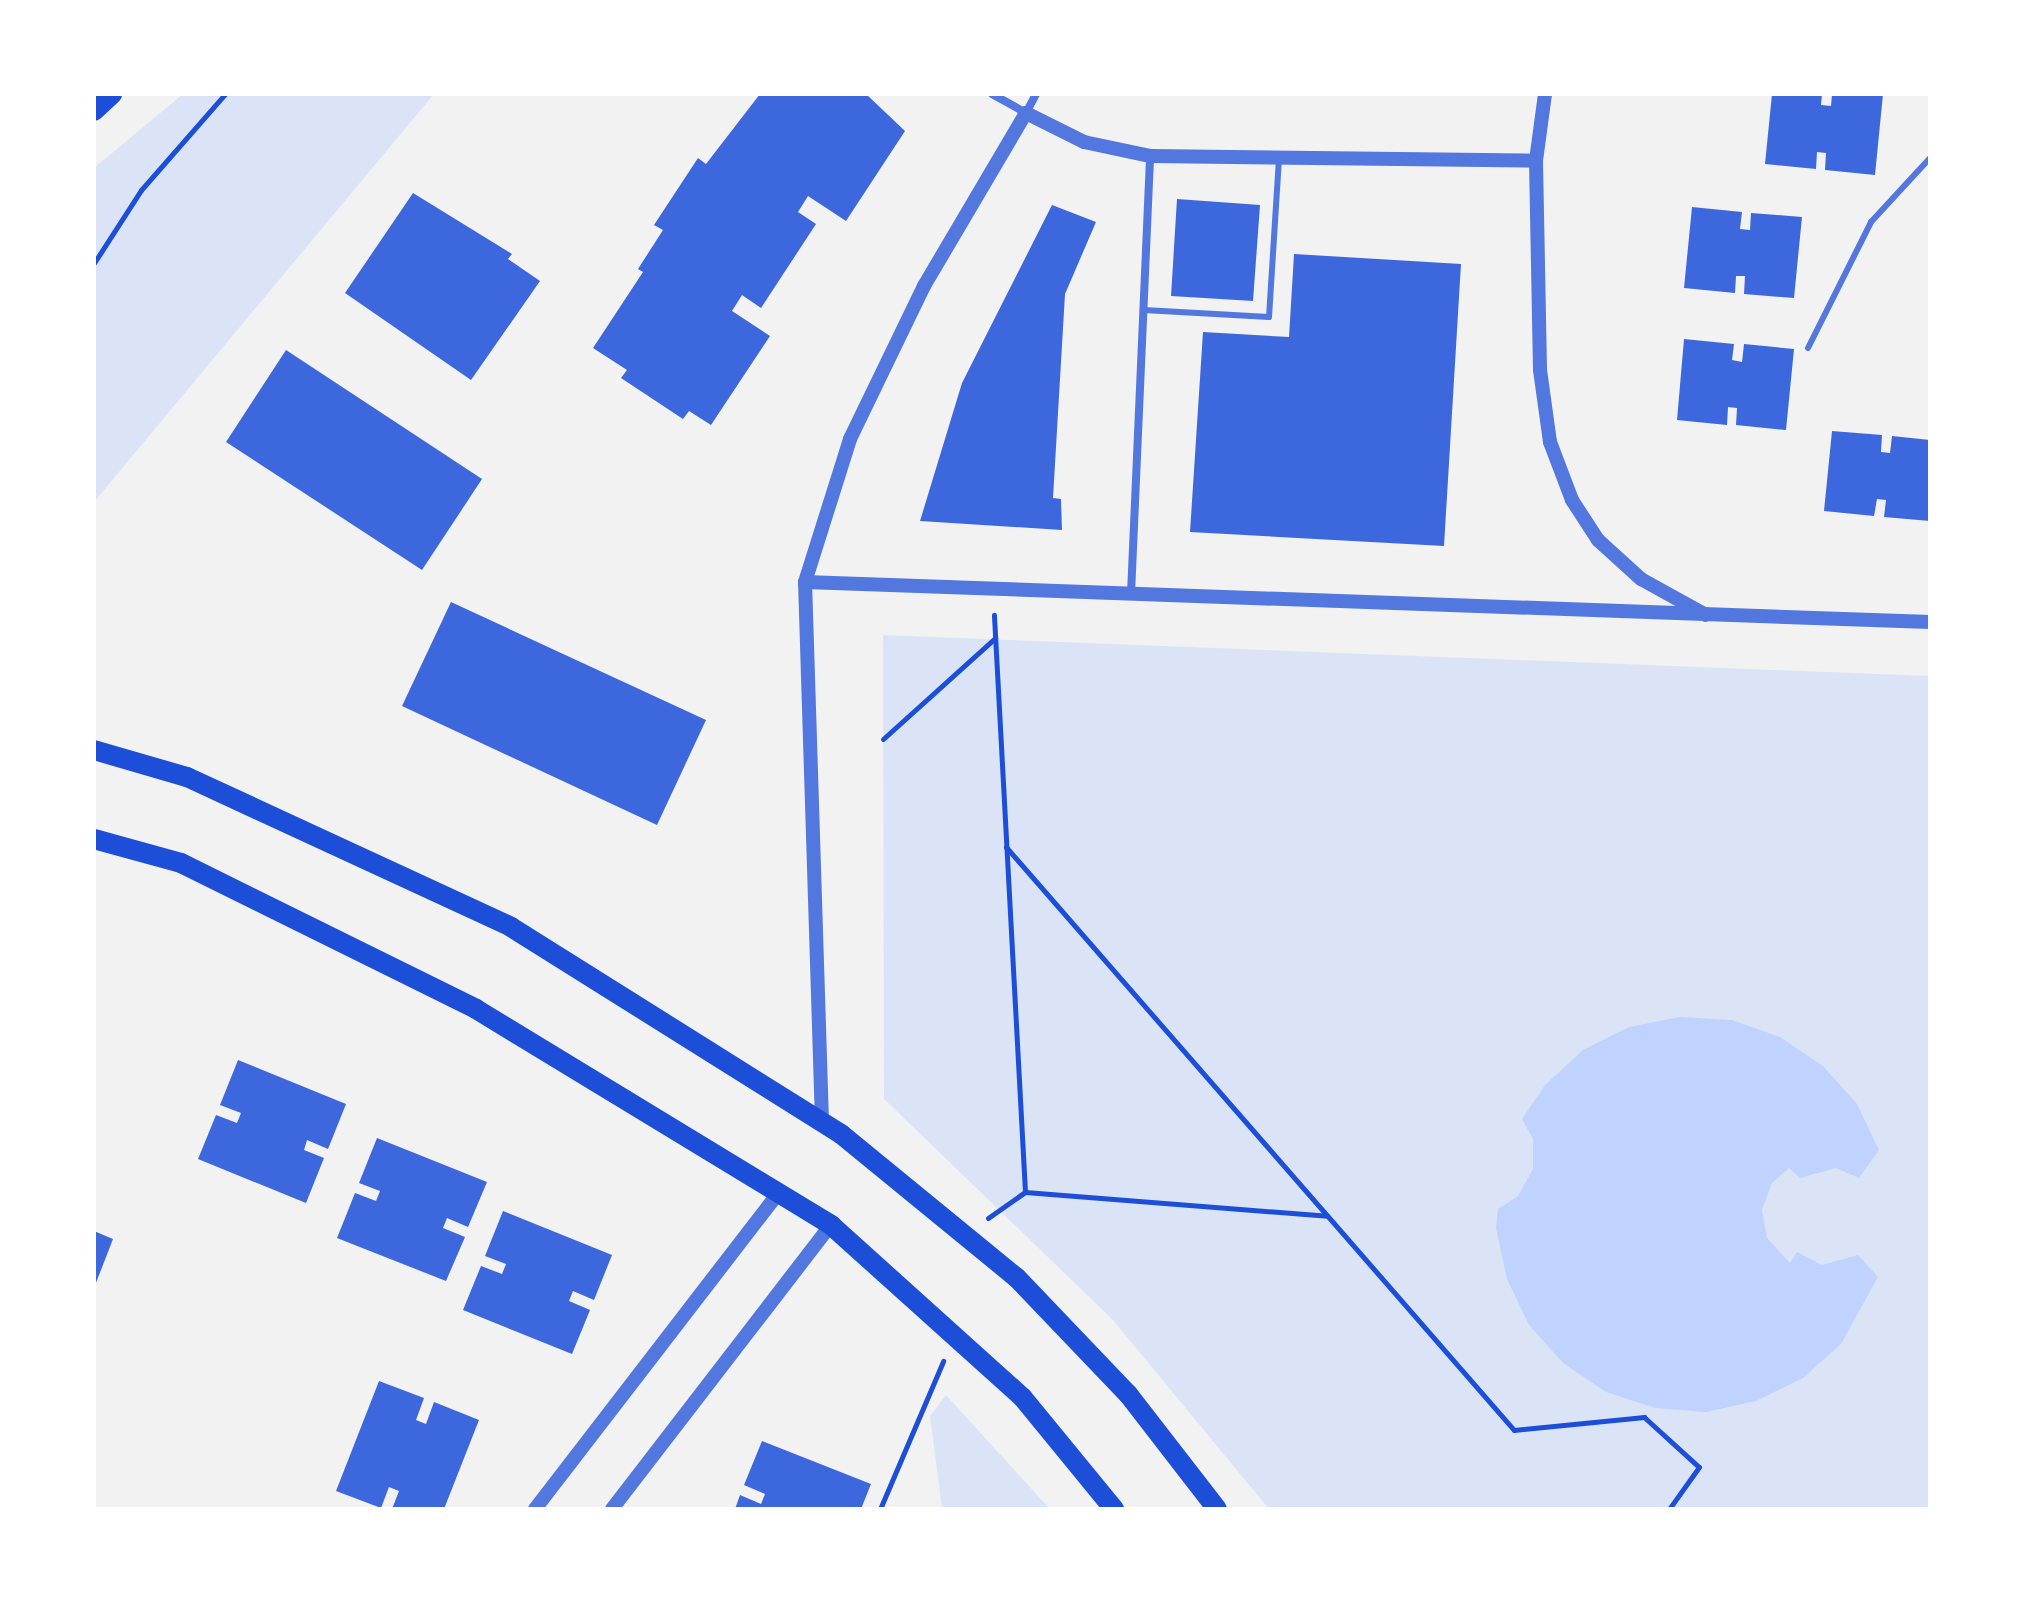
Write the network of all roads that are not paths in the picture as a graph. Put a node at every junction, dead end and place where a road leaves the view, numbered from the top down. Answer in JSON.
{"nodes":[{"id":1,"x":112,"y":94,"type":"edge"},
{"id":2,"x":992,"y":94,"type":"edge"},
{"id":3,"x":1036,"y":94,"type":"edge"},
{"id":4,"x":1545,"y":94,"type":"edge"},
{"id":5,"x":94,"y":111,"type":"edge"},
{"id":6,"x":1026,"y":113,"type":"junction"},
{"id":7,"x":1150,"y":156,"type":"junction"},
{"id":8,"x":1279,"y":158,"type":"junction"},
{"id":9,"x":1930,"y":158,"type":"edge"},
{"id":10,"x":1536,"y":161,"type":"junction"},
{"id":11,"x":1144,"y":310,"type":"junction"},
{"id":12,"x":1808,"y":348,"type":"dead end"},
{"id":13,"x":805,"y":582,"type":"junction"},
{"id":14,"x":1131,"y":595,"type":"junction"},
{"id":15,"x":1714,"y":619,"type":"junction"},
{"id":16,"x":1930,"y":622,"type":"edge"},
{"id":17,"x":94,"y":750,"type":"edge"},
{"id":18,"x":94,"y":839,"type":"edge"},
{"id":19,"x":822,"y":1122,"type":"junction"},
{"id":20,"x":778,"y":1193,"type":"junction"},
{"id":21,"x":831,"y":1225,"type":"junction"},
{"id":22,"x":535,"y":1509,"type":"edge"},
{"id":23,"x":612,"y":1509,"type":"edge"},
{"id":24,"x":1114,"y":1509,"type":"edge"},
{"id":25,"x":1217,"y":1509,"type":"edge"}],
"edges":[{"from":1,"to":5,"type":"main road"},
{"from":2,"to":6,"type":"street"},
{"from":3,"to":6,"type":"street"},
{"from":4,"to":10,"type":"street"},
{"from":6,"to":7,"type":"street"},
{"from":6,"to":13,"type":"street"},
{"from":7,"to":8,"type":"street"},
{"from":7,"to":11,"type":"street"},
{"from":8,"to":10,"type":"street"},
{"from":8,"to":11,"type":"lane"},
{"from":9,"to":12,"type":"lane"},
{"from":10,"to":15,"type":"street"},
{"from":11,"to":14,"type":"street"},
{"from":13,"to":14,"type":"street"},
{"from":13,"to":19,"type":"street"},
{"from":14,"to":15,"type":"street"},
{"from":15,"to":16,"type":"street"},
{"from":17,"to":19,"type":"main road"},
{"from":18,"to":20,"type":"main road"},
{"from":19,"to":25,"type":"main road"},
{"from":20,"to":21,"type":"main road"},
{"from":20,"to":22,"type":"street"},
{"from":21,"to":23,"type":"street"},
{"from":21,"to":24,"type":"main road"}]}
